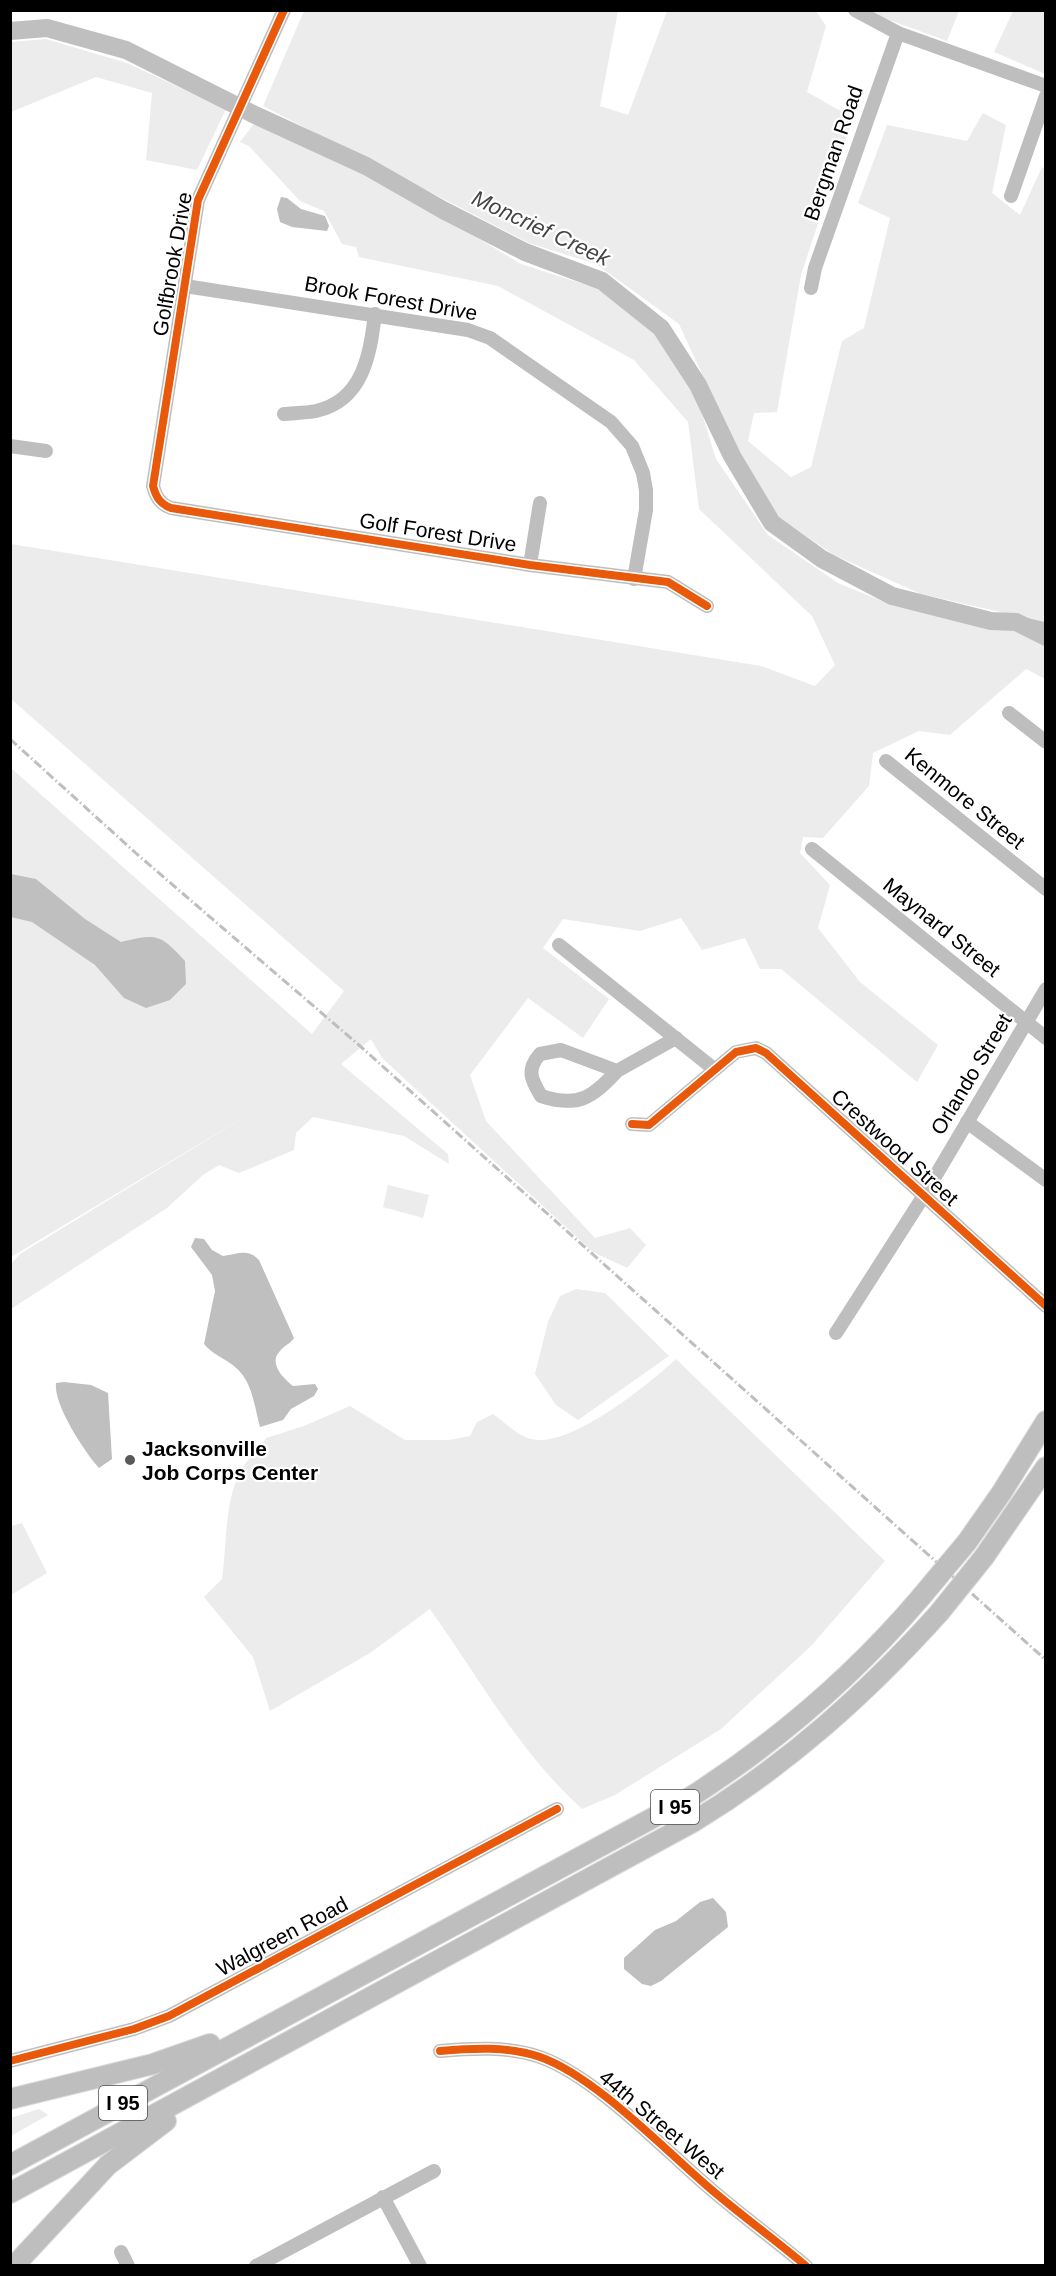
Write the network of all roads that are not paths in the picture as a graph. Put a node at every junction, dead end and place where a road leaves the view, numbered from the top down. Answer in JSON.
{"nodes":[{"id":1,"x":284,"y":10,"type":"edge"},
{"id":2,"x":855,"y":10,"type":"edge"},
{"id":3,"x":898,"y":33,"type":"junction"},
{"id":4,"x":1046,"y":86,"type":"edge"},
{"id":5,"x":1046,"y":96,"type":"edge"},
{"id":6,"x":1011,"y":196,"type":"dead end"},
{"id":7,"x":185,"y":285,"type":"junction"},
{"id":8,"x":812,"y":288,"type":"dead end"},
{"id":9,"x":375,"y":314,"type":"junction"},
{"id":10,"x":284,"y":414,"type":"dead end"},
{"id":11,"x":10,"y":446,"type":"edge"},
{"id":12,"x":46,"y":451,"type":"dead end"},
{"id":13,"x":160,"y":501,"type":"joint"},
{"id":14,"x":540,"y":503,"type":"dead end"},
{"id":15,"x":530,"y":565,"type":"junction"},
{"id":16,"x":634,"y":579,"type":"junction"},
{"id":17,"x":707,"y":606,"type":"dead end"},
{"id":18,"x":1010,"y":713,"type":"dead end"},
{"id":19,"x":1046,"y":742,"type":"edge"},
{"id":20,"x":886,"y":761,"type":"dead end"},
{"id":21,"x":812,"y":849,"type":"dead end"},
{"id":22,"x":1046,"y":889,"type":"edge"},
{"id":23,"x":559,"y":945,"type":"dead end"},
{"id":24,"x":1046,"y":989,"type":"edge"},
{"id":25,"x":1026,"y":1023,"type":"junction"},
{"id":26,"x":676,"y":1038,"type":"junction"},
{"id":27,"x":1046,"y":1038,"type":"edge"},
{"id":28,"x":714,"y":1069,"type":"junction"},
{"id":29,"x":618,"y":1071,"type":"junction"},
{"id":30,"x":967,"y":1122,"type":"junction"},
{"id":31,"x":632,"y":1124,"type":"dead end"},
{"id":32,"x":1046,"y":1180,"type":"edge"},
{"id":33,"x":923,"y":1197,"type":"junction"},
{"id":34,"x":1046,"y":1306,"type":"edge"},
{"id":35,"x":836,"y":1333,"type":"dead end"},
{"id":36,"x":1046,"y":1421,"type":"edge"},
{"id":37,"x":1046,"y":1467,"type":"edge"},
{"id":38,"x":557,"y":1809,"type":"dead end"},
{"id":39,"x":325,"y":1993,"type":"junction"},
{"id":40,"x":440,"y":2051,"type":"dead end"},
{"id":41,"x":10,"y":2061,"type":"edge"},
{"id":42,"x":243,"y":2069,"type":"junction"},
{"id":43,"x":10,"y":2099,"type":"edge"},
{"id":44,"x":10,"y":2165,"type":"edge"},
{"id":45,"x":434,"y":2171,"type":"dead end"},
{"id":46,"x":10,"y":2193,"type":"edge"},
{"id":47,"x":383,"y":2197,"type":"junction"},
{"id":48,"x":121,"y":2252,"type":"dead end"},
{"id":49,"x":14,"y":2265,"type":"edge"},
{"id":50,"x":128,"y":2265,"type":"edge"},
{"id":51,"x":256,"y":2265,"type":"edge"},
{"id":52,"x":420,"y":2265,"type":"edge"},
{"id":53,"x":806,"y":2265,"type":"edge"}],
"edges":[{"from":1,"to":7,"type":"street","name":"Golfbrook Drive"},
{"from":2,"to":3,"type":"street"},
{"from":3,"to":4,"type":"street"},
{"from":3,"to":8,"type":"street","name":"Bergman Road"},
{"from":5,"to":6,"type":"street"},
{"from":7,"to":9,"type":"street","name":"Brook Forest Drive"},
{"from":7,"to":13,"type":"street","name":"Golfbrook Drive"},
{"from":9,"to":10,"type":"street"},
{"from":9,"to":16,"type":"street","name":"Brook Forest Drive"},
{"from":11,"to":12,"type":"street"},
{"from":13,"to":15,"type":"street","name":"Golf Forest Drive"},
{"from":14,"to":15,"type":"street"},
{"from":15,"to":16,"type":"street","name":"Golf Forest Drive"},
{"from":16,"to":17,"type":"street","name":"Golf Forest Drive"},
{"from":18,"to":19,"type":"street"},
{"from":20,"to":22,"type":"street","name":"Kenmore Street"},
{"from":21,"to":25,"type":"street","name":"Maynard Street"},
{"from":23,"to":26,"type":"street"},
{"from":24,"to":25,"type":"street","name":"Orlando Street"},
{"from":25,"to":27,"type":"street","name":"Maynard Street"},
{"from":25,"to":30,"type":"street","name":"Orlando Street"},
{"from":26,"to":28,"type":"street"},
{"from":26,"to":29,"type":"street"},
{"from":28,"to":31,"type":"street","name":"Crestwood Street"},
{"from":28,"to":33,"type":"street","name":"Crestwood Street"},
{"from":29,"to":29,"type":"street"},
{"from":30,"to":32,"type":"street"},
{"from":30,"to":33,"type":"street","name":"Orlando Street"},
{"from":33,"to":34,"type":"street","name":"Crestwood Street"},
{"from":33,"to":35,"type":"street","name":"Orlando Street"},
{"from":36,"to":39,"type":"highway","number":"I 95","bridge":true},
{"from":37,"to":42,"type":"highway","number":"I 95","bridge":true},
{"from":38,"to":41,"type":"street","name":"Walgreen Road"},
{"from":39,"to":43,"type":"highway"},
{"from":39,"to":44,"type":"highway","number":"I 95"},
{"from":40,"to":53,"type":"street","name":"44th Street West"},
{"from":42,"to":46,"type":"highway","number":"I 95"},
{"from":42,"to":49,"type":"highway"},
{"from":45,"to":47,"type":"street"},
{"from":47,"to":51,"type":"street"},
{"from":47,"to":52,"type":"street"},
{"from":48,"to":50,"type":"street"}]}
